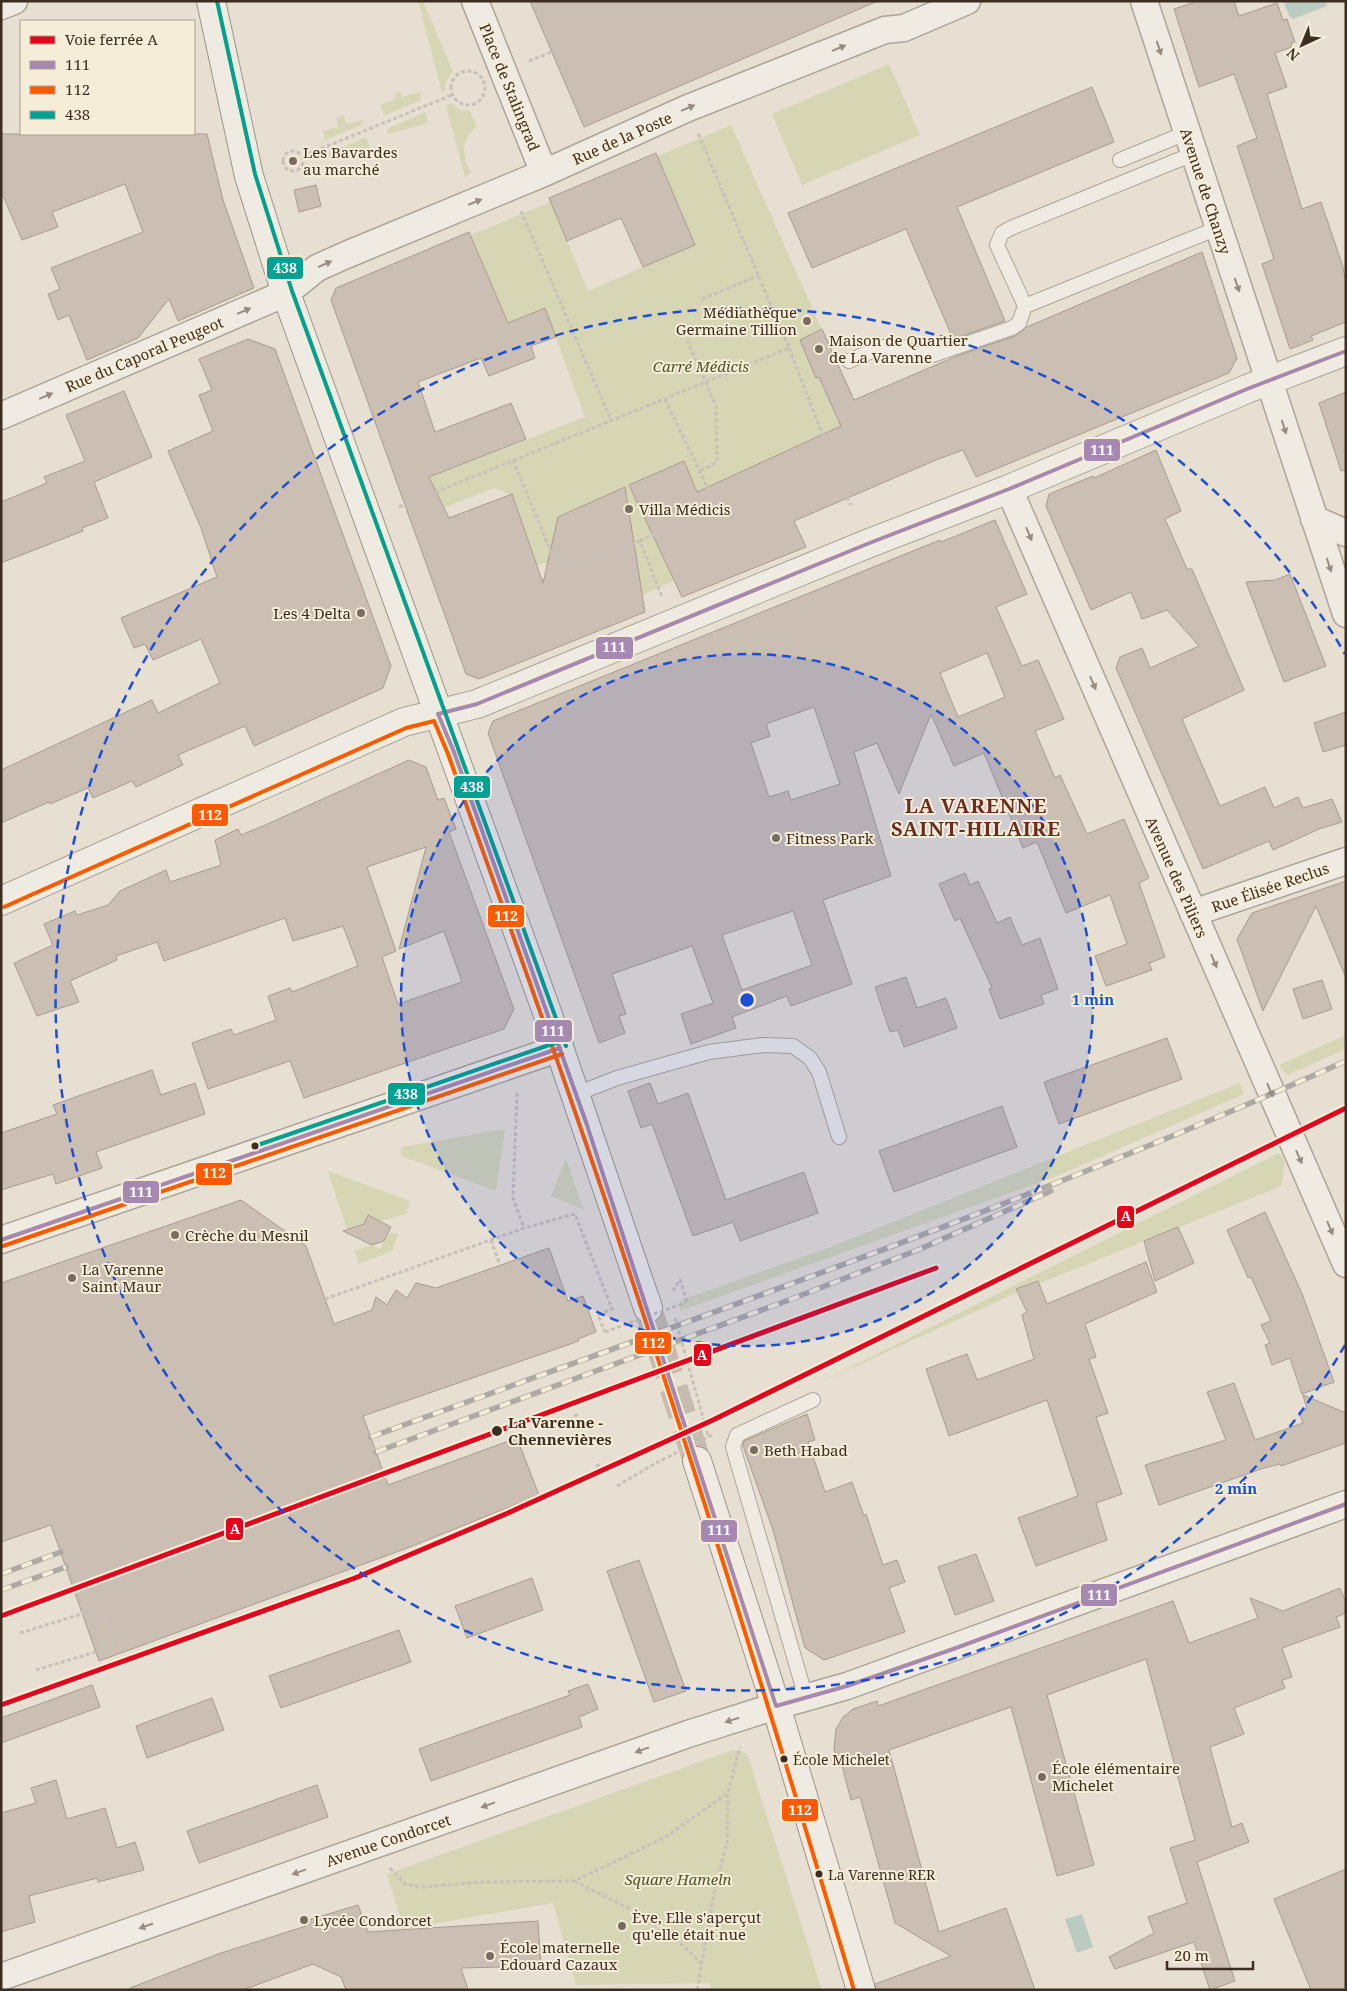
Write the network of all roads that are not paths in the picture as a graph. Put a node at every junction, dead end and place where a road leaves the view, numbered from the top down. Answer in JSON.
{"nodes":[{"id":1,"x":14,"y":1,"type":"edge"},
{"id":2,"x":211,"y":1,"type":"edge"},
{"id":3,"x":475,"y":1,"type":"edge"},
{"id":4,"x":967,"y":1,"type":"edge"},
{"id":5,"x":1144,"y":1,"type":"edge"},
{"id":6,"x":1,"y":6,"type":"edge"},
{"id":7,"x":1190,"y":144,"type":"junction"},
{"id":8,"x":1120,"y":160,"type":"dead end"},
{"id":9,"x":544,"y":173,"type":"junction"},
{"id":10,"x":1218,"y":228,"type":"junction"},
{"id":11,"x":286,"y":293,"type":"junction"},
{"id":12,"x":1025,"y":306,"type":"junction"},
{"id":13,"x":1346,"y":351,"type":"edge"},
{"id":14,"x":849,"y":361,"type":"dead end"},
{"id":15,"x":1268,"y":381,"type":"junction"},
{"id":16,"x":1,"y":416,"type":"edge"},
{"id":17,"x":1009,"y":490,"type":"junction"},
{"id":18,"x":1314,"y":518,"type":"junction"},
{"id":19,"x":1346,"y":532,"type":"edge"},
{"id":20,"x":1346,"y":614,"type":"edge"},
{"id":21,"x":438,"y":714,"type":"junction"},
{"id":22,"x":1346,"y":861,"type":"edge"},
{"id":23,"x":1,"y":901,"type":"edge"},
{"id":24,"x":1193,"y":913,"type":"junction"},
{"id":25,"x":560,"y":1048,"type":"junction"},
{"id":26,"x":576,"y":1094,"type":"junction"},
{"id":27,"x":839,"y":1137,"type":"dead end"},
{"id":28,"x":1,"y":1240,"type":"edge"},
{"id":29,"x":1346,"y":1264,"type":"edge"},
{"id":30,"x":648,"y":1308,"type":"tunnel mouth"},
{"id":31,"x":813,"y":1400,"type":"dead end"},
{"id":32,"x":697,"y":1461,"type":"tunnel mouth"},
{"id":33,"x":1346,"y":1504,"type":"edge"},
{"id":34,"x":806,"y":1698,"type":"junction"},
{"id":35,"x":776,"y":1706,"type":"junction"},
{"id":36,"x":1,"y":1977,"type":"edge"},
{"id":37,"x":861,"y":1990,"type":"edge"}],
"edges":[{"from":1,"to":6,"type":"street"},
{"from":2,"to":11,"type":"main road"},
{"from":3,"to":9,"type":"street","name":"Place de Stalingrad"},
{"from":9,"to":4,"type":"street","name":"Rue de la Poste","one_way":true},
{"from":5,"to":7,"type":"street","name":"Avenue de Chanzy","one_way":true},
{"from":7,"to":8,"type":"lane"},
{"from":7,"to":10,"type":"street","name":"Avenue de Chanzy"},
{"from":7,"to":12,"type":"lane"},
{"from":11,"to":9,"type":"street","name":"Rue de la Poste","one_way":true},
{"from":10,"to":12,"type":"lane"},
{"from":10,"to":15,"type":"street","name":"Avenue de Chanzy","one_way":true},
{"from":16,"to":11,"type":"street","name":"Rue du Caporal Peugeot","one_way":true},
{"from":11,"to":21,"type":"main road"},
{"from":12,"to":14,"type":"lane"},
{"from":13,"to":15,"type":"main road"},
{"from":15,"to":17,"type":"main road"},
{"from":15,"to":18,"type":"street","name":"Avenue de Chanzy","one_way":true},
{"from":17,"to":21,"type":"main road"},
{"from":17,"to":24,"type":"street","name":"Avenue des Piliers","one_way":true},
{"from":18,"to":19,"type":"street"},
{"from":18,"to":20,"type":"street","one_way":true},
{"from":21,"to":23,"type":"main road"},
{"from":21,"to":25,"type":"main road"},
{"from":22,"to":24,"type":"street","name":"Rue Élisée Reclus"},
{"from":24,"to":29,"type":"street","name":"Avenue des Piliers","one_way":true},
{"from":25,"to":26,"type":"main road"},
{"from":25,"to":28,"type":"street"},
{"from":26,"to":27,"type":"lane"},
{"from":26,"to":30,"type":"main road"},
{"from":31,"to":34,"type":"lane"},
{"from":32,"to":35,"type":"main road"},
{"from":33,"to":34,"type":"street","name":"Avenue Condorcet"},
{"from":34,"to":35,"type":"street","name":"Avenue Condorcet"},
{"from":35,"to":36,"type":"street","name":"Avenue Condorcet","one_way":true},
{"from":35,"to":37,"type":"main road"}]}
